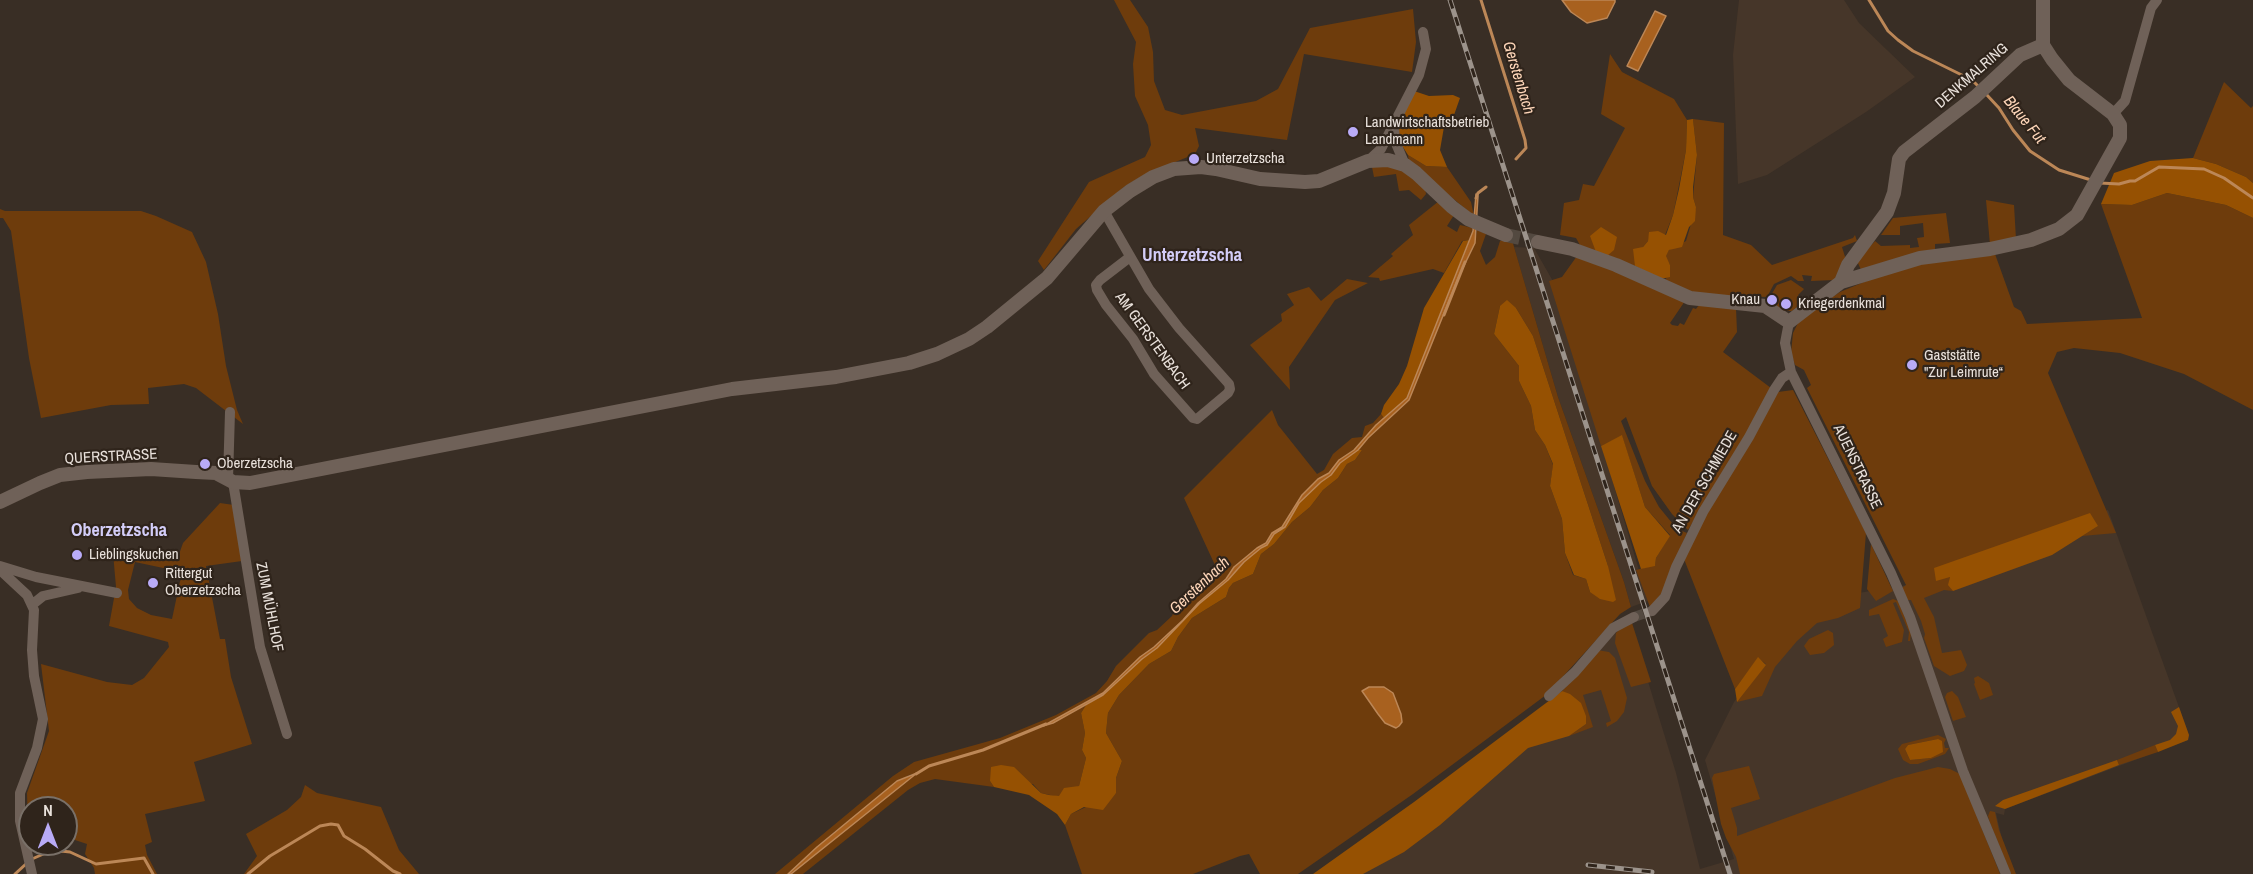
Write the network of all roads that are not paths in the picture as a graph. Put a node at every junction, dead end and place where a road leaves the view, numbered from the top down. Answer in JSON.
{"nodes":[{"id":1,"x":2043,"y":0,"type":"edge"},
{"id":2,"x":2157,"y":0,"type":"edge"},
{"id":3,"x":1423,"y":32,"type":"dead end"},
{"id":4,"x":2043,"y":45,"type":"junction"},
{"id":5,"x":2113,"y":114,"type":"junction"},
{"id":6,"x":1394,"y":126,"type":"junction"},
{"id":7,"x":1368,"y":161,"type":"junction"},
{"id":8,"x":1405,"y":165,"type":"junction"},
{"id":9,"x":1104,"y":211,"type":"junction"},
{"id":10,"x":1506,"y":235,"type":"tunnel mouth"},
{"id":11,"x":1538,"y":242,"type":"tunnel mouth"},
{"id":12,"x":1130,"y":257,"type":"junction"},
{"id":13,"x":1841,"y":282,"type":"junction"},
{"id":14,"x":1789,"y":322,"type":"junction"},
{"id":15,"x":1791,"y":372,"type":"junction"},
{"id":16,"x":230,"y":412,"type":"dead end"},
{"id":17,"x":230,"y":480,"type":"junction"},
{"id":18,"x":0,"y":502,"type":"edge"},
{"id":19,"x":0,"y":568,"type":"edge"},
{"id":20,"x":84,"y":587,"type":"junction"},
{"id":21,"x":117,"y":593,"type":"dead end"},
{"id":22,"x":33,"y":604,"type":"junction"},
{"id":23,"x":1652,"y":611,"type":"tunnel mouth"},
{"id":24,"x":1634,"y":617,"type":"tunnel mouth"},
{"id":25,"x":1549,"y":696,"type":"dead end"},
{"id":26,"x":287,"y":734,"type":"dead end"},
{"id":27,"x":31,"y":872,"type":"edge"},
{"id":28,"x":2006,"y":874,"type":"edge"}],
"edges":[{"from":1,"to":4,"type":"street"},
{"from":2,"to":5,"type":"street"},
{"from":3,"to":6,"type":"street"},
{"from":4,"to":5,"type":"street"},
{"from":4,"to":13,"type":"street","name":"DENKMALRING"},
{"from":5,"to":13,"type":"street","name":"DENKMALRING"},
{"from":6,"to":7,"type":"street"},
{"from":6,"to":8,"type":"street"},
{"from":7,"to":8,"type":"street"},
{"from":7,"to":9,"type":"street","name":"QUERSTRASSE"},
{"from":8,"to":10,"type":"street"},
{"from":9,"to":12,"type":"street","name":"AM GERSTENBACH"},
{"from":9,"to":17,"type":"street","name":"QUERSTRASSE"},
{"from":11,"to":14,"type":"street"},
{"from":12,"to":12,"type":"street","name":"AM GERSTENBACH"},
{"from":13,"to":14,"type":"street","name":"DENKMALRING"},
{"from":14,"to":15,"type":"street","name":"AUENSTRASSE"},
{"from":15,"to":23,"type":"street","name":"AN DER SCHMIEDE"},
{"from":15,"to":28,"type":"street","name":"AUENSTRASSE"},
{"from":16,"to":17,"type":"street"},
{"from":17,"to":18,"type":"street","name":"QUERSTRASSE"},
{"from":17,"to":26,"type":"street","name":"ZUM MÜHLHOF"},
{"from":19,"to":20,"type":"street"},
{"from":19,"to":22,"type":"street"},
{"from":20,"to":21,"type":"street"},
{"from":20,"to":22,"type":"street"},
{"from":22,"to":27,"type":"street"},
{"from":24,"to":25,"type":"street"}]}
